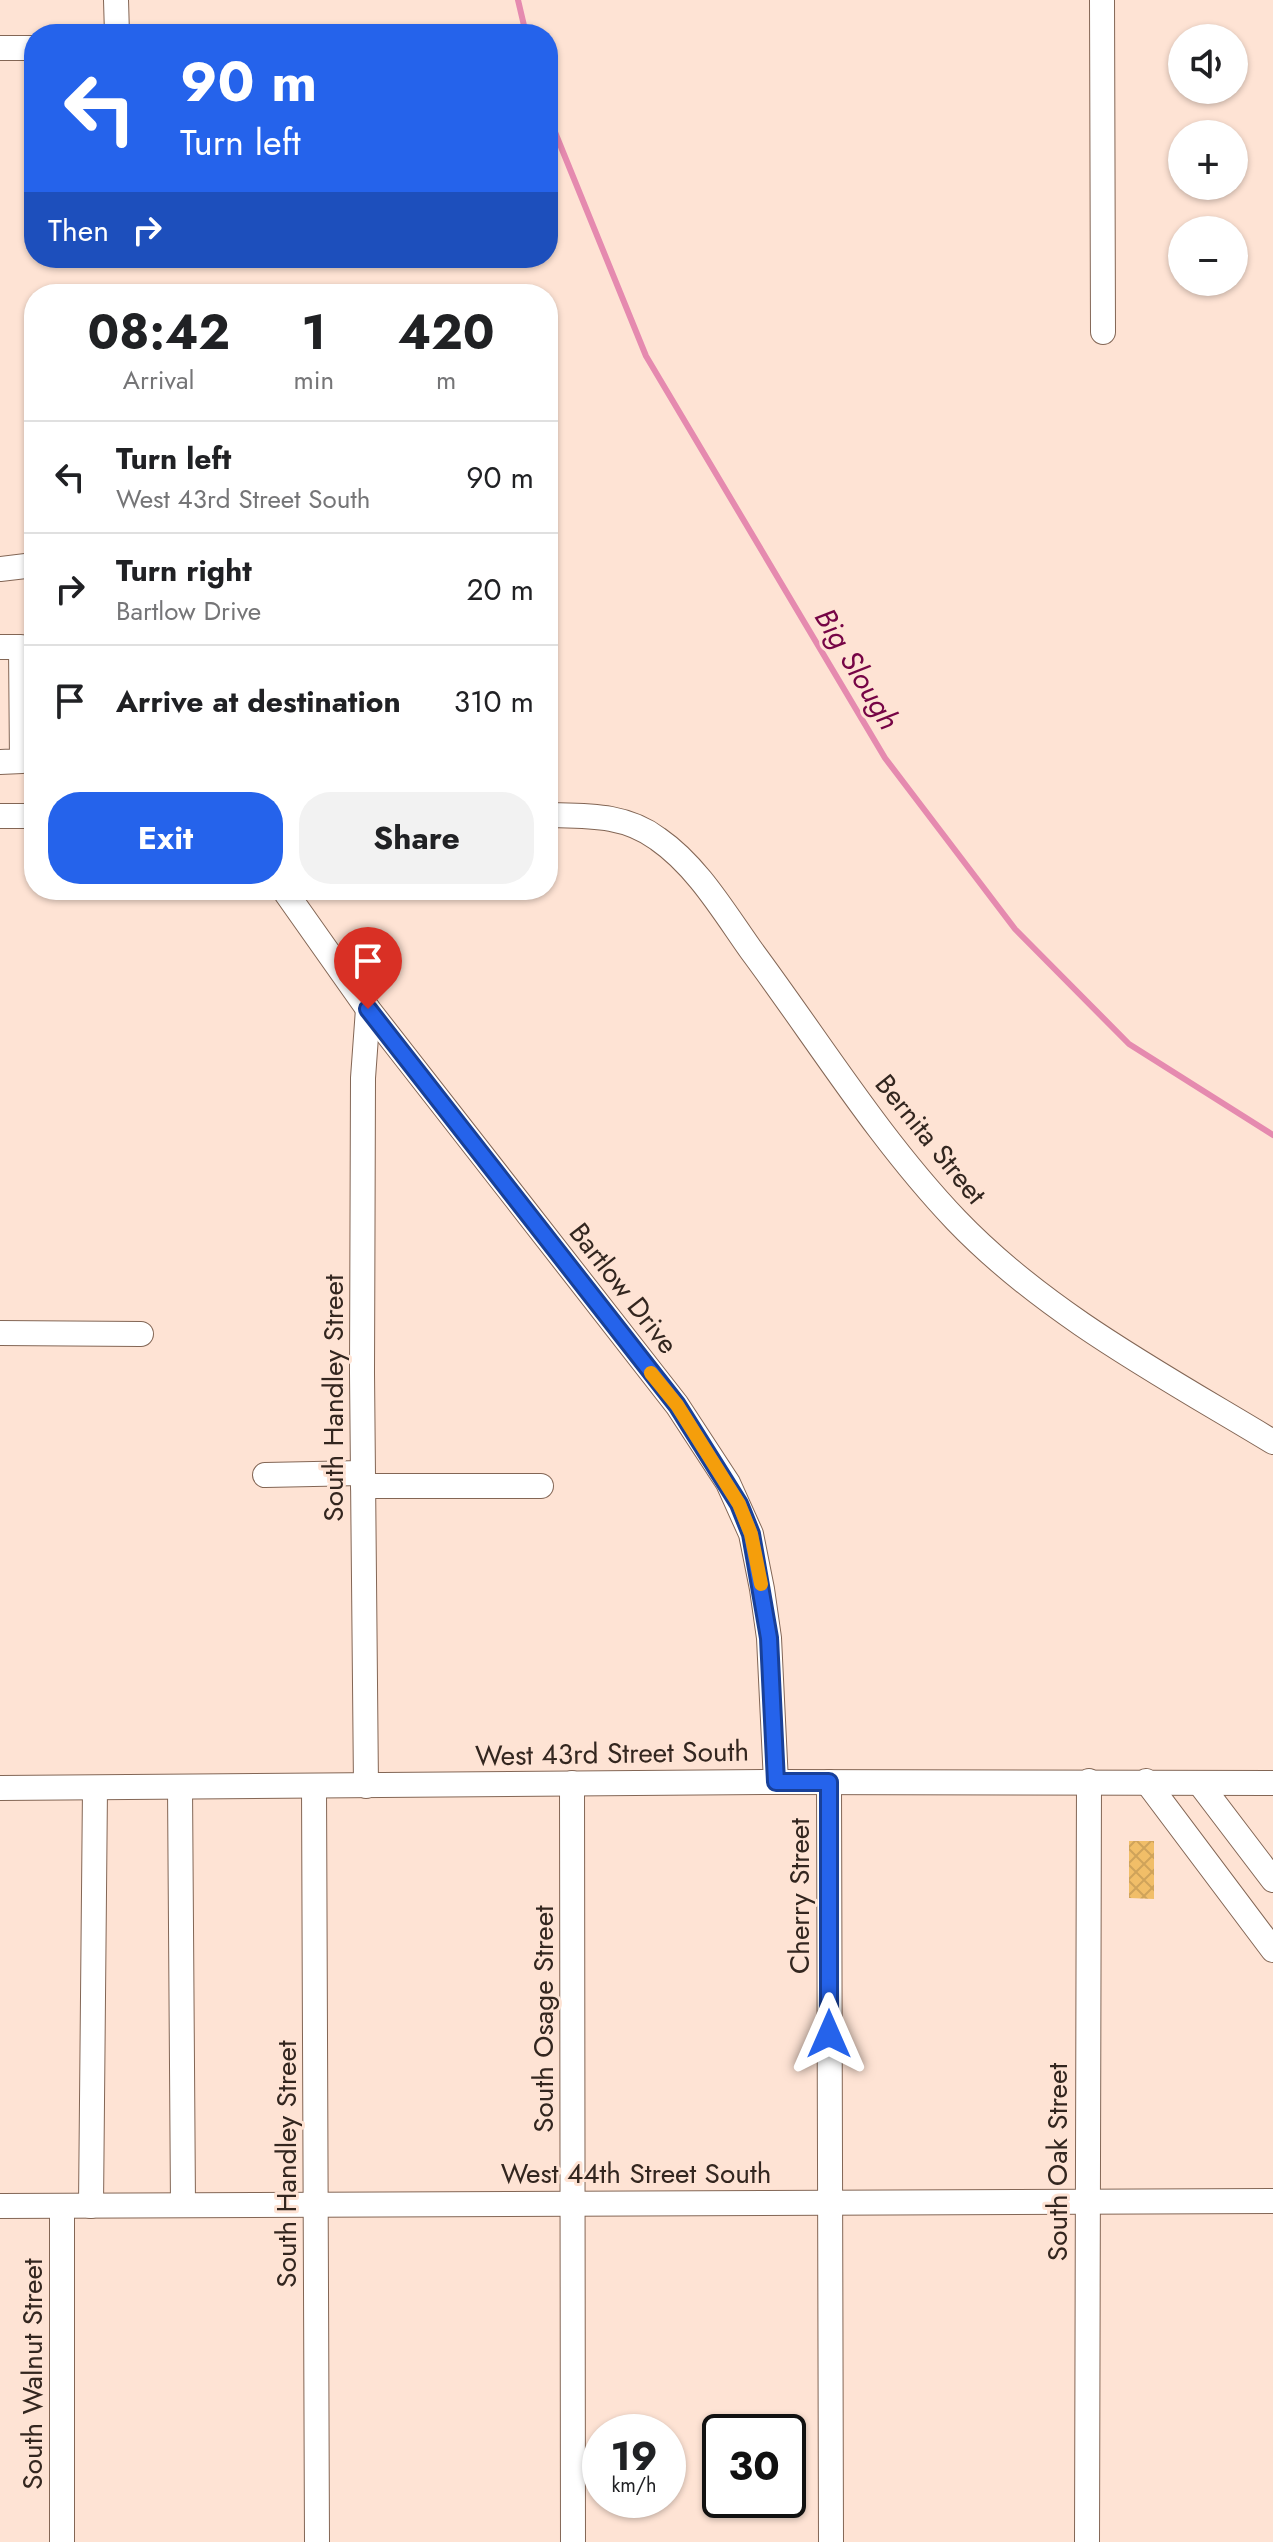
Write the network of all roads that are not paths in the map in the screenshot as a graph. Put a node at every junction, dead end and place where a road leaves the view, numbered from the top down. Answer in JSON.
{"nodes":[{"id":1,"x":116,"y":0,"type":"edge"},
{"id":2,"x":1102,"y":0,"type":"edge"},
{"id":3,"x":117,"y":24,"type":"edge"},
{"id":4,"x":0,"y":48,"type":"edge"},
{"id":5,"x":24,"y":48,"type":"edge"},
{"id":6,"x":1103,"y":332,"type":"dead end"},
{"id":7,"x":24,"y":566,"type":"edge"},
{"id":8,"x":0,"y":569,"type":"edge"},
{"id":9,"x":0,"y":647,"type":"edge"},
{"id":10,"x":19,"y":765,"type":"edge"},
{"id":11,"x":558,"y":815,"type":"edge"},
{"id":12,"x":0,"y":816,"type":"edge"},
{"id":13,"x":24,"y":816,"type":"edge"},
{"id":14,"x":291,"y":900,"type":"edge"},
{"id":15,"x":368,"y":1009,"type":"junction"},
{"id":16,"x":0,"y":1333,"type":"edge"},
{"id":17,"x":141,"y":1334,"type":"dead end"},
{"id":18,"x":1273,"y":1442,"type":"edge"},
{"id":19,"x":265,"y":1475,"type":"dead end"},
{"id":20,"x":362,"y":1479,"type":"junction"},
{"id":21,"x":541,"y":1486,"type":"dead end"},
{"id":22,"x":1089,"y":1781,"type":"junction"},
{"id":23,"x":1146,"y":1781,"type":"junction"},
{"id":24,"x":776,"y":1782,"type":"junction"},
{"id":25,"x":829,"y":1782,"type":"junction"},
{"id":26,"x":572,"y":1783,"type":"junction"},
{"id":27,"x":1273,"y":1783,"type":"edge"},
{"id":28,"x":1200,"y":1784,"type":"junction"},
{"id":29,"x":314,"y":1786,"type":"junction"},
{"id":30,"x":366,"y":1786,"type":"junction"},
{"id":31,"x":180,"y":1787,"type":"junction"},
{"id":32,"x":0,"y":1788,"type":"edge"},
{"id":33,"x":95,"y":1788,"type":"junction"},
{"id":34,"x":1273,"y":1880,"type":"edge"},
{"id":35,"x":1273,"y":1950,"type":"edge"},
{"id":36,"x":1086,"y":2200,"type":"junction"},
{"id":37,"x":1273,"y":2201,"type":"edge"},
{"id":38,"x":829,"y":2202,"type":"junction"},
{"id":39,"x":573,"y":2203,"type":"junction"},
{"id":40,"x":183,"y":2205,"type":"junction"},
{"id":41,"x":316,"y":2205,"type":"junction"},
{"id":42,"x":0,"y":2206,"type":"edge"},
{"id":43,"x":62,"y":2206,"type":"junction"},
{"id":44,"x":91,"y":2206,"type":"junction"},
{"id":45,"x":62,"y":2542,"type":"edge"},
{"id":46,"x":317,"y":2542,"type":"edge"},
{"id":47,"x":573,"y":2542,"type":"edge"},
{"id":48,"x":831,"y":2542,"type":"edge"},
{"id":49,"x":1087,"y":2542,"type":"edge"}],
"edges":[{"from":1,"to":3,"type":"street"},
{"from":2,"to":6,"type":"street"},
{"from":4,"to":5,"type":"street"},
{"from":7,"to":8,"type":"street"},
{"from":9,"to":10,"type":"street"},
{"from":11,"to":18,"type":"street","name":"Bernita Street"},
{"from":12,"to":13,"type":"street"},
{"from":14,"to":15,"type":"street","name":"Bartlow Drive"},
{"from":15,"to":20,"type":"street","name":"South Handley Street"},
{"from":15,"to":24,"type":"street","name":"Bartlow Drive"},
{"from":16,"to":17,"type":"street"},
{"from":19,"to":20,"type":"street"},
{"from":20,"to":21,"type":"street"},
{"from":20,"to":30,"type":"street","name":"South Handley Street"},
{"from":22,"to":23,"type":"street","name":"West 43rd Street South"},
{"from":22,"to":25,"type":"street","name":"West 43rd Street South"},
{"from":22,"to":36,"type":"street","name":"South Oak Street"},
{"from":23,"to":28,"type":"street","name":"West 43rd Street South"},
{"from":23,"to":35,"type":"street"},
{"from":24,"to":25,"type":"street","name":"West 43rd Street South"},
{"from":24,"to":26,"type":"street","name":"West 43rd Street South"},
{"from":25,"to":38,"type":"street","name":"Cherry Street"},
{"from":26,"to":30,"type":"street","name":"West 43rd Street South"},
{"from":26,"to":39,"type":"street","name":"South Osage Street"},
{"from":27,"to":28,"type":"street","name":"West 43rd Street South"},
{"from":28,"to":34,"type":"street"},
{"from":29,"to":30,"type":"street","name":"West 43rd Street South"},
{"from":29,"to":31,"type":"street","name":"West 43rd Street South"},
{"from":29,"to":41,"type":"street","name":"South Handley Street"},
{"from":31,"to":33,"type":"street","name":"West 43rd Street South"},
{"from":31,"to":40,"type":"street"},
{"from":32,"to":33,"type":"street","name":"West 43rd Street South"},
{"from":33,"to":44,"type":"street"},
{"from":36,"to":37,"type":"street","name":"West 44th Street South"},
{"from":36,"to":38,"type":"street","name":"West 44th Street South"},
{"from":36,"to":49,"type":"street","name":"South Oak Street"},
{"from":38,"to":39,"type":"street","name":"West 44th Street South"},
{"from":38,"to":48,"type":"street","name":"Cherry Street"},
{"from":39,"to":41,"type":"street","name":"West 44th Street South"},
{"from":39,"to":47,"type":"street","name":"South Osage Street"},
{"from":40,"to":41,"type":"street","name":"West 44th Street South"},
{"from":40,"to":44,"type":"street","name":"West 44th Street South"},
{"from":41,"to":46,"type":"street","name":"South Handley Street"},
{"from":42,"to":43,"type":"street","name":"West 44th Street South"},
{"from":43,"to":44,"type":"street","name":"West 44th Street South"},
{"from":43,"to":45,"type":"street","name":"South Walnut Street"}]}
